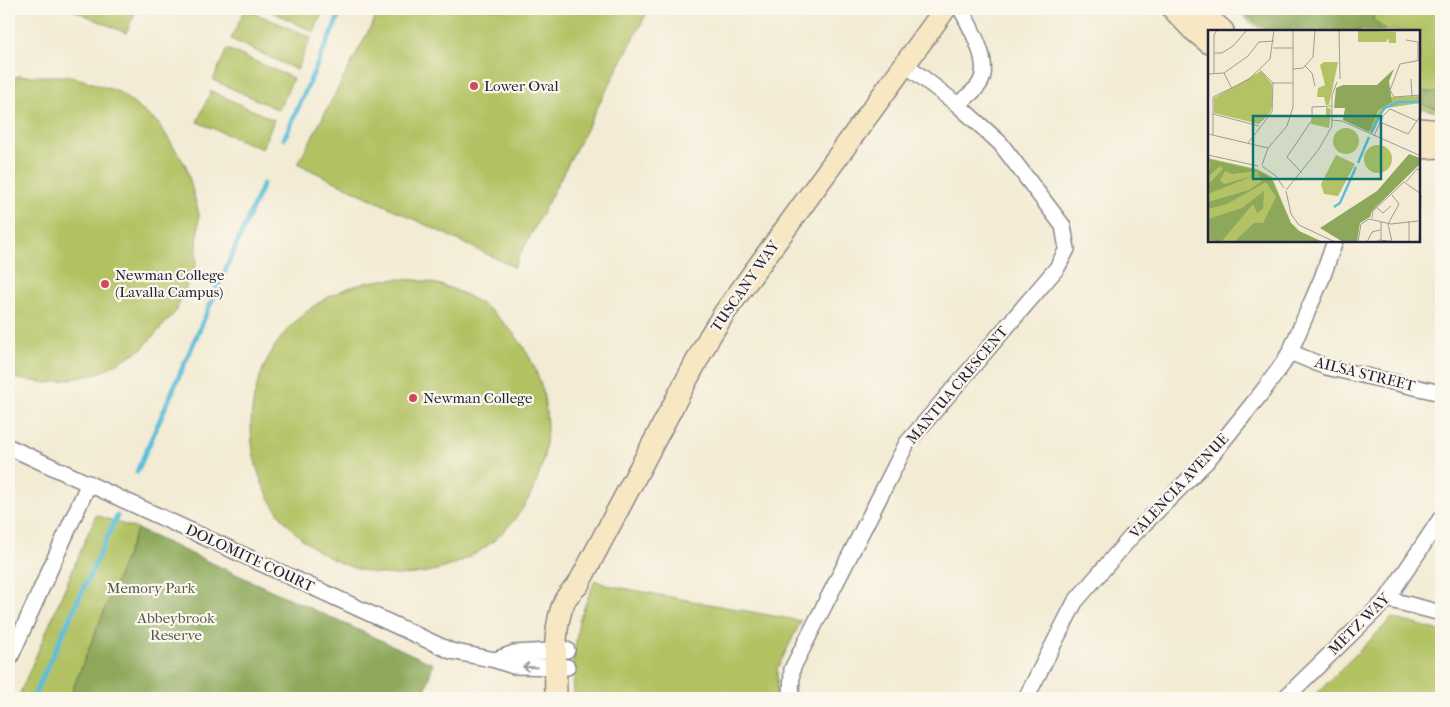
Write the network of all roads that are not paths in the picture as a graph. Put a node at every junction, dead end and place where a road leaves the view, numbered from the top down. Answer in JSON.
{"nodes":[{"id":1,"x":945,"y":9,"type":"edge"},
{"id":2,"x":961,"y":9,"type":"edge"},
{"id":3,"x":1173,"y":9,"type":"edge"},
{"id":4,"x":1198,"y":9,"type":"edge"},
{"id":5,"x":1222,"y":30,"type":"edge"},
{"id":6,"x":1208,"y":42,"type":"edge"},
{"id":7,"x":905,"y":64,"type":"junction"},
{"id":8,"x":958,"y":105,"type":"junction"},
{"id":9,"x":1420,"y":129,"type":"edge"},
{"id":10,"x":1441,"y":131,"type":"edge"},
{"id":11,"x":1441,"y":147,"type":"edge"},
{"id":12,"x":1420,"y":148,"type":"edge"},
{"id":13,"x":1335,"y":242,"type":"edge"},
{"id":14,"x":1290,"y":352,"type":"junction"},
{"id":15,"x":1441,"y":393,"type":"edge"},
{"id":16,"x":9,"y":447,"type":"edge"},
{"id":17,"x":89,"y":483,"type":"junction"},
{"id":18,"x":1441,"y":518,"type":"edge"},
{"id":19,"x":1387,"y":599,"type":"junction"},
{"id":20,"x":1441,"y":614,"type":"edge"},
{"id":21,"x":11,"y":650,"type":"edge"},
{"id":22,"x":561,"y":659,"type":"junction"},
{"id":23,"x":556,"y":698,"type":"edge"},
{"id":24,"x":568,"y":698,"type":"edge"},
{"id":25,"x":791,"y":698,"type":"edge"},
{"id":26,"x":1026,"y":698,"type":"edge"},
{"id":27,"x":1285,"y":698,"type":"edge"}],
"edges":[{"from":1,"to":7,"type":"street","name":"TUSCANY WAY"},
{"from":2,"to":8,"type":"street"},
{"from":3,"to":6,"type":"street"},
{"from":4,"to":5,"type":"street"},
{"from":7,"to":8,"type":"street","name":"MANTUA CRESCENT"},
{"from":7,"to":22,"type":"street","name":"TUSCANY WAY"},
{"from":8,"to":25,"type":"street","name":"MANTUA CRESCENT"},
{"from":9,"to":10,"type":"street"},
{"from":11,"to":12,"type":"street"},
{"from":13,"to":14,"type":"street","name":"VALENCIA AVENUE"},
{"from":14,"to":15,"type":"street","name":"AILSA STREET"},
{"from":14,"to":26,"type":"street","name":"VALENCIA AVENUE"},
{"from":16,"to":17,"type":"street","name":"DOLOMITE COURT"},
{"from":17,"to":21,"type":"street"},
{"from":17,"to":22,"type":"street","name":"DOLOMITE COURT"},
{"from":18,"to":19,"type":"street","name":"METZ WAY"},
{"from":19,"to":20,"type":"street"},
{"from":19,"to":27,"type":"street","name":"METZ WAY"},
{"from":22,"to":23,"type":"street","name":"TUSCANY WAY"},
{"from":22,"to":24,"type":"street","name":"TUSCANY WAY"}]}
